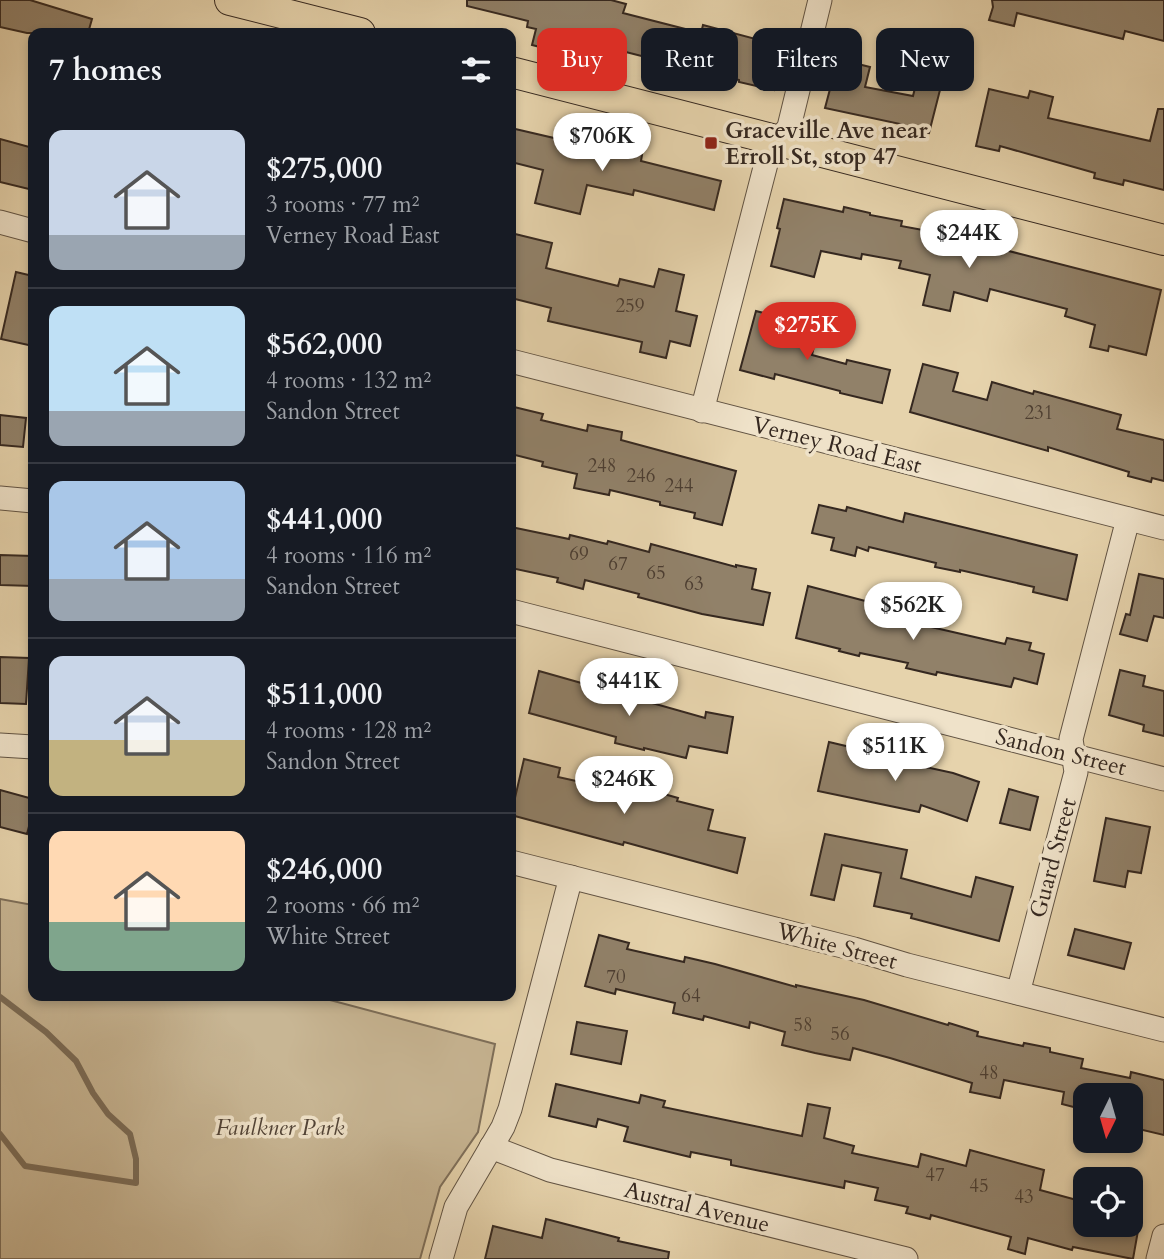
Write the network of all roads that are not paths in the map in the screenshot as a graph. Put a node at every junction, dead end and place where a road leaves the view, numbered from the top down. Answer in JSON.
{"nodes":[{"id":1,"x":230,"y":0,"type":"edge"},
{"id":2,"x":821,"y":0,"type":"edge"},
{"id":3,"x":340,"y":28,"type":"edge"},
{"id":4,"x":516,"y":73,"type":"edge"},
{"id":5,"x":779,"y":141,"type":"junction"},
{"id":6,"x":0,"y":222,"type":"edge"},
{"id":7,"x":28,"y":230,"type":"edge"},
{"id":8,"x":1164,"y":240,"type":"edge"},
{"id":9,"x":516,"y":362,"type":"edge"},
{"id":10,"x":702,"y":411,"type":"junction"},
{"id":11,"x":0,"y":498,"type":"edge"},
{"id":12,"x":28,"y":501,"type":"edge"},
{"id":13,"x":1128,"y":519,"type":"junction"},
{"id":14,"x":1164,"y":528,"type":"edge"},
{"id":15,"x":516,"y":612,"type":"edge"},
{"id":16,"x":0,"y":745,"type":"edge"},
{"id":17,"x":28,"y":747,"type":"edge"},
{"id":18,"x":1073,"y":755,"type":"junction"},
{"id":19,"x":1164,"y":779,"type":"edge"},
{"id":20,"x":516,"y":863,"type":"edge"},
{"id":21,"x":571,"y":877,"type":"junction"},
{"id":22,"x":1018,"y":993,"type":"junction"},
{"id":23,"x":1164,"y":1030,"type":"edge"},
{"id":24,"x":491,"y":1147,"type":"junction"},
{"id":25,"x":1164,"y":1236,"type":"edge"},
{"id":26,"x":441,"y":1259,"type":"edge"},
{"id":27,"x":906,"y":1259,"type":"edge"},
{"id":28,"x":1158,"y":1259,"type":"edge"}],
"edges":[{"from":1,"to":3,"type":"main road"},
{"from":2,"to":5,"type":"street"},
{"from":4,"to":5,"type":"main road"},
{"from":5,"to":8,"type":"main road"},
{"from":5,"to":10,"type":"street"},
{"from":6,"to":7,"type":"street"},
{"from":9,"to":10,"type":"street","name":"Verney Road East"},
{"from":10,"to":13,"type":"street","name":"Verney Road East"},
{"from":11,"to":12,"type":"street"},
{"from":13,"to":14,"type":"street","name":"Verney Road East"},
{"from":13,"to":18,"type":"street","name":"Guard Street"},
{"from":15,"to":18,"type":"street","name":"Sandon Street"},
{"from":16,"to":17,"type":"street"},
{"from":18,"to":19,"type":"street","name":"Sandon Street"},
{"from":18,"to":22,"type":"street","name":"Guard Street"},
{"from":20,"to":21,"type":"street","name":"White Street"},
{"from":21,"to":22,"type":"street","name":"White Street"},
{"from":21,"to":24,"type":"street"},
{"from":22,"to":23,"type":"street","name":"White Street"},
{"from":24,"to":26,"type":"street"},
{"from":24,"to":27,"type":"street","name":"Austral Avenue"},
{"from":25,"to":28,"type":"street"}]}
